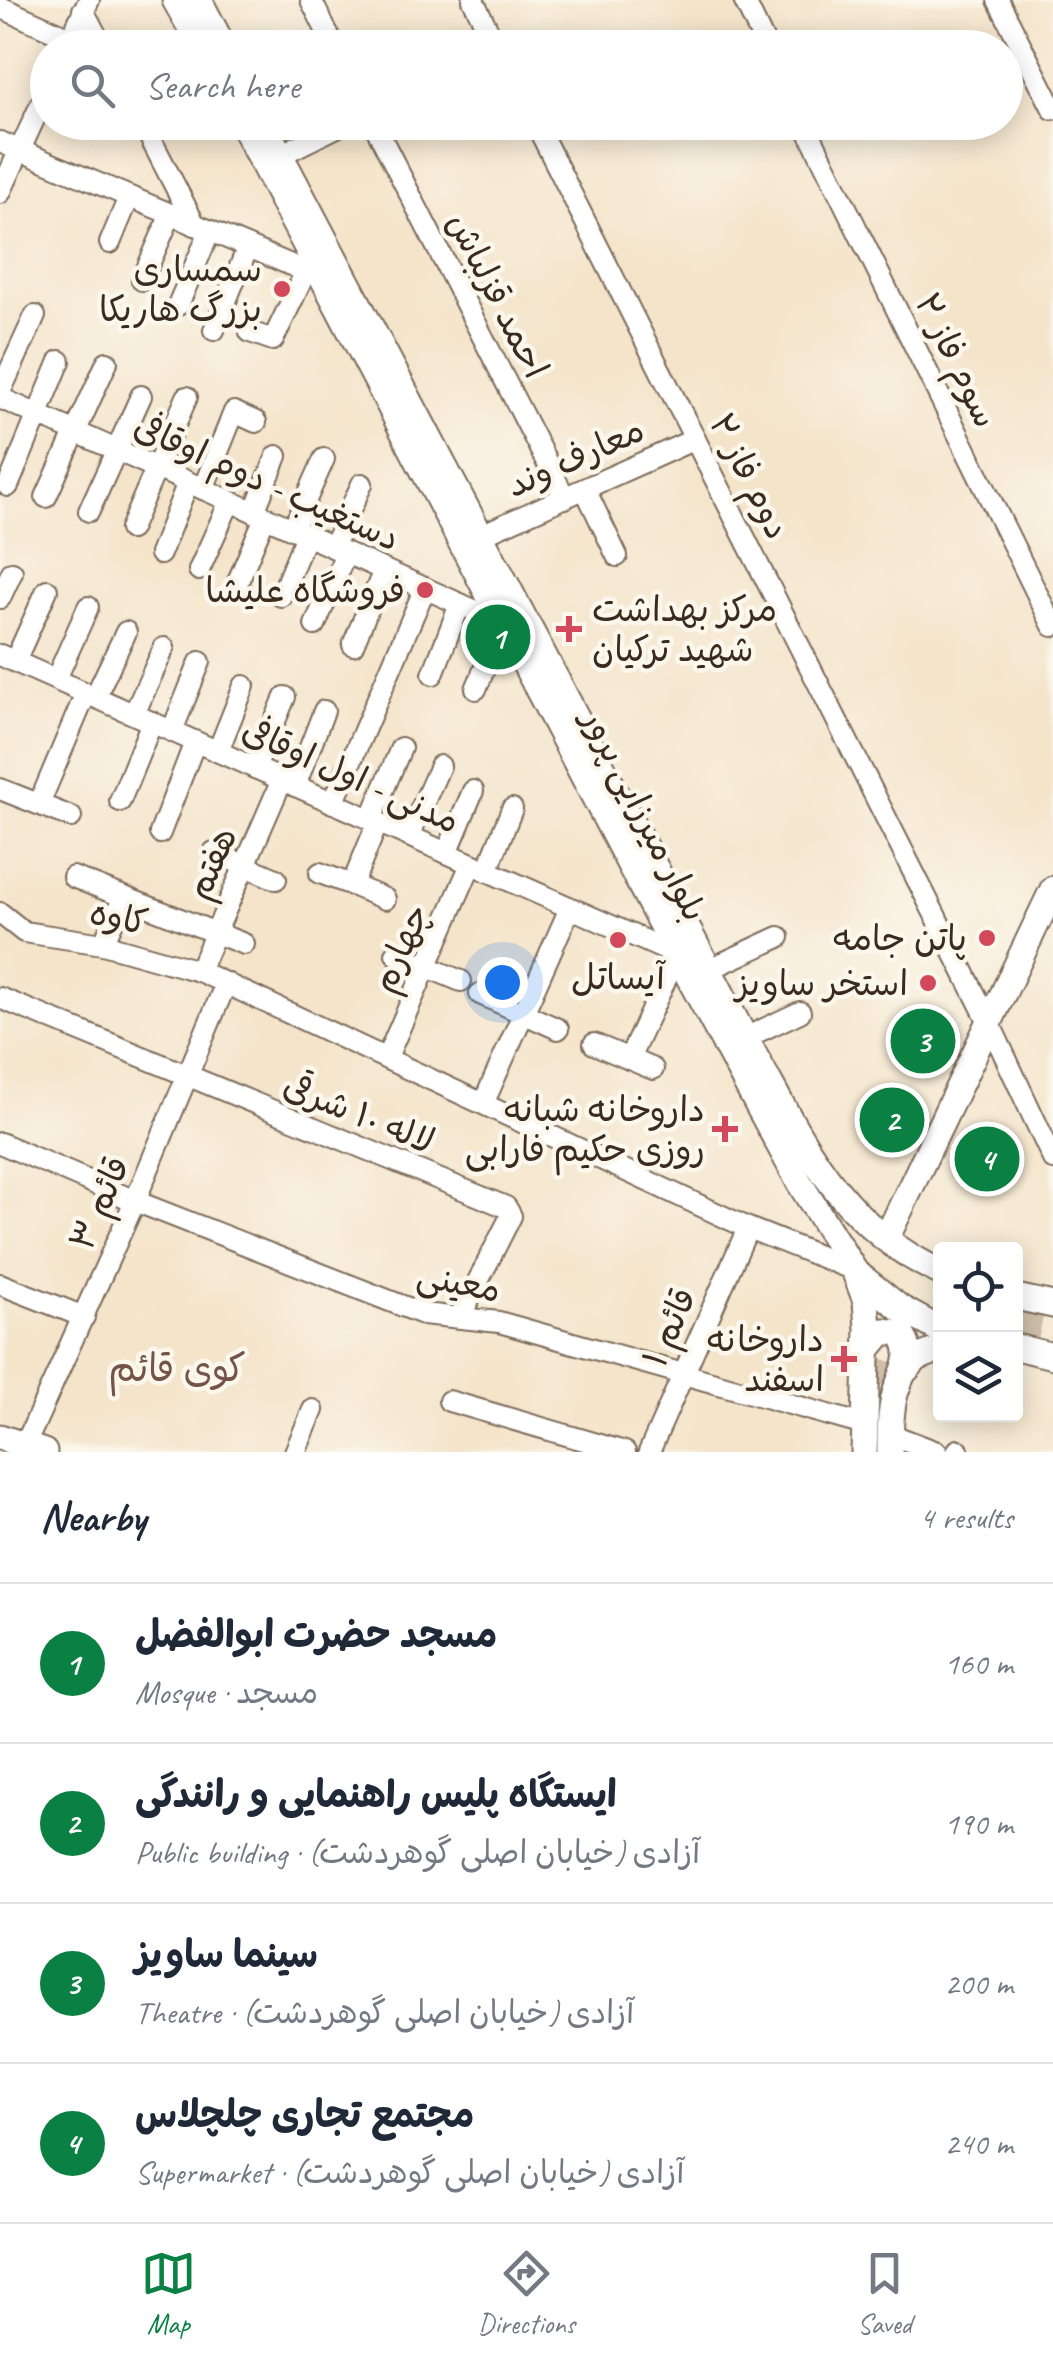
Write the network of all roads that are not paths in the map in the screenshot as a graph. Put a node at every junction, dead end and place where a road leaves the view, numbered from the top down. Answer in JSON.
{"nodes":[{"id":1,"x":175,"y":0,"type":"edge"},
{"id":2,"x":199,"y":0,"type":"edge"},
{"id":3,"x":310,"y":0,"type":"edge"},
{"id":4,"x":473,"y":0,"type":"edge"},
{"id":5,"x":744,"y":0,"type":"edge"},
{"id":6,"x":998,"y":0,"type":"edge"},
{"id":7,"x":86,"y":5,"type":"edge"},
{"id":8,"x":0,"y":7,"type":"edge"},
{"id":9,"x":43,"y":30,"type":"edge"},
{"id":10,"x":74,"y":30,"type":"edge"},
{"id":11,"x":96,"y":30,"type":"edge"},
{"id":12,"x":192,"y":30,"type":"edge"},
{"id":13,"x":215,"y":30,"type":"edge"},
{"id":14,"x":326,"y":30,"type":"edge"},
{"id":15,"x":488,"y":30,"type":"edge"},
{"id":16,"x":758,"y":30,"type":"edge"},
{"id":17,"x":1013,"y":30,"type":"edge"},
{"id":18,"x":1023,"y":50,"type":"edge"},
{"id":19,"x":1053,"y":109,"type":"edge"},
{"id":20,"x":30,"y":115,"type":"edge"},
{"id":21,"x":152,"y":140,"type":"edge"},
{"id":22,"x":250,"y":140,"type":"edge"},
{"id":23,"x":272,"y":140,"type":"edge"},
{"id":24,"x":310,"y":140,"type":"edge"},
{"id":25,"x":383,"y":140,"type":"edge"},
{"id":26,"x":544,"y":140,"type":"edge"},
{"id":27,"x":813,"y":140,"type":"edge"},
{"id":28,"x":10,"y":146,"type":"edge"},
{"id":29,"x":280,"y":155,"type":"junction"},
{"id":30,"x":0,"y":192,"type":"edge"},
{"id":31,"x":129,"y":196,"type":"junction"},
{"id":32,"x":171,"y":214,"type":"junction"},
{"id":33,"x":202,"y":228,"type":"junction"},
{"id":34,"x":110,"y":243,"type":"dead end"},
{"id":35,"x":248,"y":247,"type":"junction"},
{"id":36,"x":315,"y":275,"type":"junction"},
{"id":37,"x":142,"y":280,"type":"dead end"},
{"id":38,"x":178,"y":305,"type":"dead end"},
{"id":39,"x":35,"y":316,"type":"dead end"},
{"id":40,"x":214,"y":330,"type":"dead end"},
{"id":41,"x":250,"y":332,"type":"dead end"},
{"id":42,"x":60,"y":361,"type":"dead end"},
{"id":43,"x":107,"y":362,"type":"dead end"},
{"id":44,"x":0,"y":395,"type":"edge"},
{"id":45,"x":141,"y":396,"type":"dead end"},
{"id":46,"x":187,"y":397,"type":"dead end"},
{"id":47,"x":37,"y":414,"type":"junction"},
{"id":48,"x":256,"y":422,"type":"dead end"},
{"id":49,"x":76,"y":432,"type":"junction"},
{"id":50,"x":695,"y":439,"type":"junction"},
{"id":51,"x":118,"y":450,"type":"junction"},
{"id":52,"x":277,"y":456,"type":"dead end"},
{"id":53,"x":324,"y":459,"type":"dead end"},
{"id":54,"x":156,"y":468,"type":"junction"},
{"id":55,"x":362,"y":484,"type":"dead end"},
{"id":56,"x":195,"y":485,"type":"junction"},
{"id":57,"x":8,"y":486,"type":"dead end"},
{"id":58,"x":575,"y":493,"type":"junction"},
{"id":59,"x":46,"y":497,"type":"dead end"},
{"id":60,"x":230,"y":501,"type":"junction"},
{"id":61,"x":90,"y":511,"type":"dead end"},
{"id":62,"x":259,"y":514,"type":"junction"},
{"id":63,"x":130,"y":529,"type":"dead end"},
{"id":64,"x":300,"y":532,"type":"junction"},
{"id":65,"x":481,"y":535,"type":"junction"},
{"id":66,"x":340,"y":550,"type":"junction"},
{"id":67,"x":160,"y":554,"type":"dead end"},
{"id":68,"x":617,"y":556,"type":"dead end"},
{"id":69,"x":199,"y":570,"type":"dead end"},
{"id":70,"x":384,"y":570,"type":"junction"},
{"id":71,"x":12,"y":572,"type":"dead end"},
{"id":72,"x":236,"y":586,"type":"dead end"},
{"id":73,"x":425,"y":588,"type":"junction"},
{"id":74,"x":46,"y":590,"type":"dead end"},
{"id":75,"x":281,"y":596,"type":"dead end"},
{"id":76,"x":0,"y":598,"type":"edge"},
{"id":77,"x":460,"y":604,"type":"junction"},
{"id":78,"x":88,"y":607,"type":"dead end"},
{"id":79,"x":505,"y":624,"type":"junction"},
{"id":80,"x":315,"y":625,"type":"dead end"},
{"id":81,"x":1053,"y":626,"type":"edge"},
{"id":82,"x":126,"y":632,"type":"dead end"},
{"id":83,"x":353,"y":645,"type":"dead end"},
{"id":84,"x":164,"y":648,"type":"dead end"},
{"id":85,"x":8,"y":658,"type":"edge"},
{"id":86,"x":200,"y":662,"type":"dead end"},
{"id":87,"x":432,"y":674,"type":"dead end"},
{"id":88,"x":56,"y":680,"type":"junction"},
{"id":89,"x":244,"y":686,"type":"dead end"},
{"id":90,"x":476,"y":689,"type":"dead end"},
{"id":91,"x":90,"y":695,"type":"junction"},
{"id":92,"x":285,"y":697,"type":"dead end"},
{"id":93,"x":324,"y":711,"type":"dead end"},
{"id":94,"x":143,"y":718,"type":"junction"},
{"id":95,"x":172,"y":731,"type":"junction"},
{"id":96,"x":195,"y":742,"type":"junction"},
{"id":97,"x":402,"y":748,"type":"dead end"},
{"id":98,"x":218,"y":752,"type":"junction"},
{"id":99,"x":440,"y":766,"type":"dead end"},
{"id":100,"x":255,"y":768,"type":"junction"},
{"id":101,"x":289,"y":783,"type":"junction"},
{"id":102,"x":0,"y":789,"type":"edge"},
{"id":103,"x":472,"y":790,"type":"dead end"},
{"id":104,"x":120,"y":801,"type":"dead end"},
{"id":105,"x":333,"y":802,"type":"junction"},
{"id":106,"x":39,"y":804,"type":"junction"},
{"id":107,"x":512,"y":810,"type":"dead end"},
{"id":108,"x":71,"y":817,"type":"dead end"},
{"id":109,"x":374,"y":821,"type":"junction"},
{"id":110,"x":160,"y":833,"type":"dead end"},
{"id":111,"x":409,"y":836,"type":"junction"},
{"id":112,"x":214,"y":852,"type":"dead end"},
{"id":113,"x":448,"y":853,"type":"junction"},
{"id":114,"x":246,"y":866,"type":"junction"},
{"id":115,"x":479,"y":867,"type":"junction"},
{"id":116,"x":320,"y":873,"type":"dead end"},
{"id":117,"x":73,"y":877,"type":"dead end"},
{"id":118,"x":276,"y":879,"type":"dead end"},
{"id":119,"x":352,"y":885,"type":"junction"},
{"id":120,"x":1053,"y":889,"type":"edge"},
{"id":121,"x":124,"y":897,"type":"junction"},
{"id":122,"x":385,"y":899,"type":"dead end"},
{"id":123,"x":570,"y":908,"type":"junction"},
{"id":124,"x":0,"y":913,"type":"edge"},
{"id":125,"x":216,"y":933,"type":"junction"},
{"id":126,"x":779,"y":937,"type":"dead end"},
{"id":127,"x":103,"y":944,"type":"junction"},
{"id":128,"x":244,"y":944,"type":"dead end"},
{"id":129,"x":396,"y":954,"type":"dead end"},
{"id":130,"x":676,"y":955,"type":"junction"},
{"id":131,"x":427,"y":967,"type":"junction"},
{"id":132,"x":710,"y":969,"type":"junction"},
{"id":133,"x":199,"y":971,"type":"junction"},
{"id":134,"x":460,"y":981,"type":"dead end"},
{"id":135,"x":226,"y":983,"type":"junction"},
{"id":136,"x":480,"y":994,"type":"dead end"},
{"id":137,"x":0,"y":998,"type":"edge"},
{"id":138,"x":800,"y":1012,"type":"dead end"},
{"id":139,"x":524,"y":1014,"type":"junction"},
{"id":140,"x":988,"y":1020,"type":"junction"},
{"id":141,"x":558,"y":1029,"type":"dead end"},
{"id":142,"x":745,"y":1038,"type":"junction"},
{"id":143,"x":594,"y":1044,"type":"dead end"},
{"id":144,"x":387,"y":1058,"type":"junction"},
{"id":145,"x":629,"y":1058,"type":"junction"},
{"id":146,"x":653,"y":1069,"type":"dead end"},
{"id":147,"x":187,"y":1079,"type":"junction"},
{"id":148,"x":484,"y":1102,"type":"junction"},
{"id":149,"x":0,"y":1143,"type":"edge"},
{"id":150,"x":1053,"y":1158,"type":"edge"},
{"id":151,"x":135,"y":1201,"type":"junction"},
{"id":152,"x":748,"y":1228,"type":"junction"},
{"id":153,"x":886,"y":1239,"type":"junction"},
{"id":154,"x":933,"y":1268,"type":"edge"},
{"id":155,"x":854,"y":1270,"type":"junction"},
{"id":156,"x":0,"y":1284,"type":"edge"},
{"id":157,"x":1023,"y":1300,"type":"edge"},
{"id":158,"x":1053,"y":1306,"type":"edge"},
{"id":159,"x":462,"y":1315,"type":"junction"},
{"id":160,"x":84,"y":1317,"type":"junction"},
{"id":161,"x":933,"y":1326,"type":"edge"},
{"id":162,"x":868,"y":1348,"type":"junction"},
{"id":163,"x":1023,"y":1349,"type":"edge"},
{"id":164,"x":933,"y":1352,"type":"edge"},
{"id":165,"x":1053,"y":1356,"type":"edge"},
{"id":166,"x":906,"y":1370,"type":"junction"},
{"id":167,"x":685,"y":1371,"type":"junction"},
{"id":168,"x":450,"y":1402,"type":"dead end"},
{"id":169,"x":313,"y":1410,"type":"dead end"},
{"id":170,"x":864,"y":1424,"type":"junction"},
{"id":171,"x":0,"y":1437,"type":"edge"},
{"id":172,"x":890,"y":1442,"type":"edge"},
{"id":173,"x":31,"y":1450,"type":"edge"},
{"id":174,"x":951,"y":1451,"type":"edge"},
{"id":175,"x":295,"y":1452,"type":"edge"},
{"id":176,"x":625,"y":1452,"type":"edge"},
{"id":177,"x":649,"y":1452,"type":"edge"},
{"id":178,"x":864,"y":1452,"type":"edge"},
{"id":179,"x":922,"y":1452,"type":"edge"}],
"edges":[{"from":1,"to":12,"type":"main road"},
{"from":2,"to":13,"type":"main road"},
{"from":3,"to":14,"type":"street"},
{"from":4,"to":15,"type":"street"},
{"from":5,"to":16,"type":"street"},
{"from":6,"to":17,"type":"street"},
{"from":7,"to":10,"type":"street"},
{"from":7,"to":11,"type":"street"},
{"from":8,"to":9,"type":"street"},
{"from":18,"to":19,"type":"street"},
{"from":20,"to":28,"type":"street"},
{"from":21,"to":33,"type":"street"},
{"from":22,"to":36,"type":"main road","name":"بلوار میرزایی پرور"},
{"from":23,"to":29,"type":"main road","name":"بلوار میرزایی پرور"},
{"from":24,"to":29,"type":"street"},
{"from":25,"to":58,"type":"street","name":"احمد قزلباش"},
{"from":26,"to":50,"type":"street","name":"دوم فاز ۲"},
{"from":27,"to":81,"type":"street","name":"سوم فاز ۲"},
{"from":28,"to":30,"type":"street"},
{"from":28,"to":31,"type":"street"},
{"from":29,"to":65,"type":"main road","name":"بلوار میرزایی پرور"},
{"from":31,"to":32,"type":"street"},
{"from":31,"to":34,"type":"street"},
{"from":32,"to":33,"type":"street"},
{"from":32,"to":37,"type":"street"},
{"from":33,"to":35,"type":"street"},
{"from":33,"to":38,"type":"street"},
{"from":35,"to":36,"type":"street"},
{"from":35,"to":40,"type":"street"},
{"from":36,"to":41,"type":"street"},
{"from":36,"to":79,"type":"main road","name":"بلوار میرزایی پرور"},
{"from":39,"to":44,"type":"street"},
{"from":42,"to":47,"type":"street"},
{"from":43,"to":49,"type":"street"},
{"from":44,"to":47,"type":"street","name":"دستغیب - دوم اوقافی"},
{"from":45,"to":51,"type":"street"},
{"from":46,"to":54,"type":"street"},
{"from":47,"to":49,"type":"street","name":"دستغیب - دوم اوقافی"},
{"from":47,"to":57,"type":"street"},
{"from":48,"to":56,"type":"street"},
{"from":49,"to":51,"type":"street","name":"دستغیب - دوم اوقافی"},
{"from":49,"to":59,"type":"street"},
{"from":50,"to":58,"type":"street","name":"معارف وند"},
{"from":50,"to":140,"type":"street","name":"دوم فاز ۲"},
{"from":51,"to":54,"type":"street","name":"دستغیب - دوم اوقافی"},
{"from":51,"to":61,"type":"street"},
{"from":52,"to":62,"type":"street"},
{"from":53,"to":64,"type":"street"},
{"from":54,"to":56,"type":"street","name":"دستغیب - دوم اوقافی"},
{"from":54,"to":63,"type":"street"},
{"from":55,"to":66,"type":"street"},
{"from":56,"to":60,"type":"street","name":"دستغیب - دوم اوقافی"},
{"from":56,"to":67,"type":"street"},
{"from":58,"to":65,"type":"street","name":"معارف وند"},
{"from":58,"to":68,"type":"street","name":"احمد قزلباش"},
{"from":60,"to":62,"type":"street","name":"دستغیب - دوم اوقافی"},
{"from":60,"to":69,"type":"street"},
{"from":62,"to":64,"type":"street","name":"دستغیب - دوم اوقافی"},
{"from":62,"to":72,"type":"street"},
{"from":64,"to":66,"type":"street","name":"دستغیب - دوم اوقافی"},
{"from":64,"to":75,"type":"street"},
{"from":65,"to":132,"type":"main road","name":"بلوار میرزایی پرور"},
{"from":66,"to":70,"type":"street","name":"دستغیب - دوم اوقافی"},
{"from":66,"to":80,"type":"street"},
{"from":70,"to":73,"type":"street","name":"دستغیب - دوم اوقافی"},
{"from":70,"to":83,"type":"street"},
{"from":71,"to":76,"type":"street"},
{"from":73,"to":77,"type":"street","name":"دستغیب - دوم اوقافی"},
{"from":73,"to":105,"type":"street"},
{"from":74,"to":85,"type":"street"},
{"from":77,"to":79,"type":"street","name":"دستغیب - دوم اوقافی"},
{"from":77,"to":87,"type":"street"},
{"from":78,"to":88,"type":"street"},
{"from":79,"to":90,"type":"street"},
{"from":79,"to":130,"type":"main road","name":"بلوار میرزایی پرور"},
{"from":82,"to":91,"type":"street"},
{"from":84,"to":94,"type":"street"},
{"from":85,"to":88,"type":"street","name":"مدنی - اول اوقافی"},
{"from":86,"to":95,"type":"street"},
{"from":88,"to":91,"type":"street","name":"مدنی - اول اوقافی"},
{"from":89,"to":98,"type":"street"},
{"from":91,"to":94,"type":"street","name":"مدنی - اول اوقافی"},
{"from":91,"to":106,"type":"street"},
{"from":92,"to":100,"type":"street"},
{"from":93,"to":101,"type":"street","name":"هفتم"},
{"from":94,"to":95,"type":"street","name":"مدنی - اول اوقافی"},
{"from":94,"to":104,"type":"street"},
{"from":95,"to":96,"type":"street","name":"مدنی - اول اوقافی"},
{"from":96,"to":98,"type":"street","name":"مدنی - اول اوقافی"},
{"from":96,"to":110,"type":"street"},
{"from":97,"to":109,"type":"street"},
{"from":98,"to":100,"type":"street","name":"مدنی - اول اوقافی"},
{"from":99,"to":111,"type":"street"},
{"from":100,"to":101,"type":"street","name":"مدنی - اول اوقافی"},
{"from":101,"to":105,"type":"street","name":"مدنی - اول اوقافی"},
{"from":101,"to":114,"type":"street","name":"هفتم"},
{"from":102,"to":106,"type":"street"},
{"from":103,"to":113,"type":"street"},
{"from":105,"to":109,"type":"street","name":"مدنی - اول اوقافی"},
{"from":106,"to":108,"type":"street"},
{"from":107,"to":115,"type":"street","name":"چهارم"},
{"from":109,"to":111,"type":"street","name":"مدنی - اول اوقافی"},
{"from":109,"to":119,"type":"street"},
{"from":111,"to":113,"type":"street","name":"مدنی - اول اوقافی"},
{"from":112,"to":114,"type":"street"},
{"from":113,"to":115,"type":"street","name":"مدنی - اول اوقافی"},
{"from":114,"to":118,"type":"street"},
{"from":114,"to":125,"type":"street","name":"هفتم"},
{"from":115,"to":123,"type":"street","name":"مدنی - اول اوقافی"},
{"from":115,"to":131,"type":"street","name":"چهارم"},
{"from":116,"to":119,"type":"street"},
{"from":117,"to":121,"type":"street"},
{"from":119,"to":122,"type":"street"},
{"from":120,"to":140,"type":"main road"},
{"from":121,"to":125,"type":"street"},
{"from":121,"to":127,"type":"street"},
{"from":123,"to":130,"type":"street","name":"مدنی - اول اوقافی"},
{"from":123,"to":139,"type":"street"},
{"from":124,"to":127,"type":"street","name":"کاوه"},
{"from":125,"to":128,"type":"street"},
{"from":125,"to":133,"type":"street","name":"هفتم"},
{"from":126,"to":132,"type":"street"},
{"from":127,"to":133,"type":"street","name":"کاوه"},
{"from":129,"to":131,"type":"street"},
{"from":130,"to":145,"type":"street"},
{"from":130,"to":155,"type":"main road","name":"بلوار میرزایی پرور"},
{"from":131,"to":134,"type":"street"},
{"from":131,"to":144,"type":"street","name":"چهارم"},
{"from":132,"to":142,"type":"main road","name":"بلوار میرزایی پرور"},
{"from":133,"to":135,"type":"street","name":"کاوه"},
{"from":135,"to":144,"type":"street","name":"کاوه"},
{"from":135,"to":147,"type":"street","name":"قائم ۳"},
{"from":136,"to":139,"type":"street"},
{"from":137,"to":147,"type":"street"},
{"from":138,"to":142,"type":"street"},
{"from":139,"to":141,"type":"street"},
{"from":139,"to":148,"type":"street"},
{"from":140,"to":150,"type":"street","name":"دوم فاز ۲"},
{"from":140,"to":153,"type":"main road"},
{"from":142,"to":153,"type":"main road","name":"بلوار میرزایی پرور"},
{"from":143,"to":145,"type":"street"},
{"from":144,"to":148,"type":"street","name":"کاوه"},
{"from":145,"to":146,"type":"street"},
{"from":147,"to":151,"type":"street","name":"قائم ۳"},
{"from":147,"to":159,"type":"street","name":"لاله ۱۰ شرقی"},
{"from":148,"to":152,"type":"street","name":"کاوه"},
{"from":149,"to":151,"type":"street","name":"معینی"},
{"from":151,"to":159,"type":"street","name":"معینی"},
{"from":151,"to":160,"type":"street","name":"قائم ۳"},
{"from":152,"to":155,"type":"street","name":"کاوه"},
{"from":152,"to":167,"type":"street","name":"قائم ۱"},
{"from":153,"to":154,"type":"main road","name":"بلوار میرزایی پرور"},
{"from":155,"to":161,"type":"main road"},
{"from":155,"to":162,"type":"main road"},
{"from":156,"to":160,"type":"street"},
{"from":157,"to":158,"type":"main road"},
{"from":159,"to":167,"type":"street","name":"معینی"},
{"from":160,"to":173,"type":"street","name":"قائم ۳"},
{"from":162,"to":166,"type":"main road"},
{"from":162,"to":170,"type":"main road"},
{"from":163,"to":165,"type":"main road"},
{"from":164,"to":166,"type":"main road"},
{"from":166,"to":172,"type":"main road"},
{"from":167,"to":170,"type":"street","name":"معینی"},
{"from":167,"to":177,"type":"street","name":"قائم ۱"},
{"from":168,"to":176,"type":"street"},
{"from":169,"to":175,"type":"street"},
{"from":170,"to":178,"type":"main road"},
{"from":171,"to":173,"type":"main road"},
{"from":172,"to":174,"type":"street"},
{"from":172,"to":179,"type":"street"}]}
